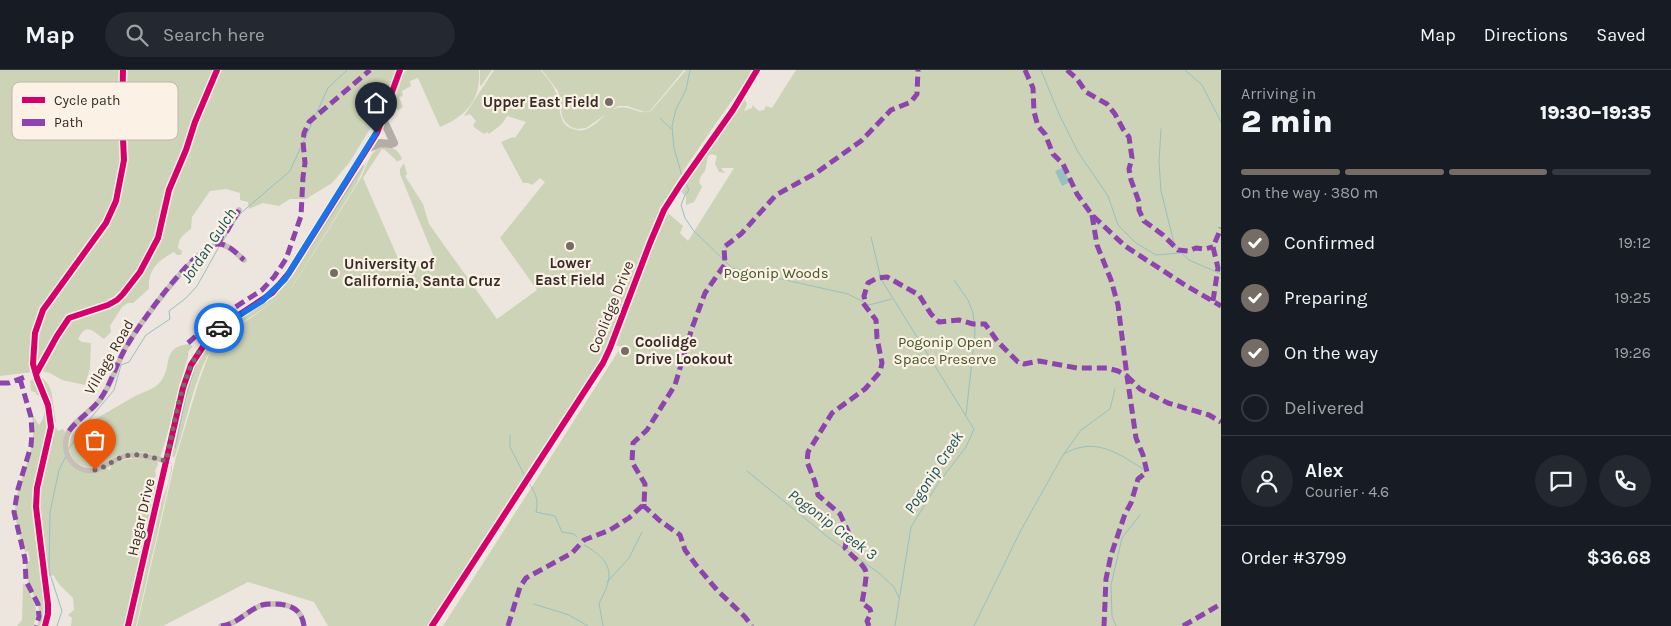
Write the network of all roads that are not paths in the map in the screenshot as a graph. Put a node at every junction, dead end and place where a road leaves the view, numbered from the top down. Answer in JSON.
{"nodes":[{"id":1,"x":400,"y":70,"type":"edge"},
{"id":2,"x":756,"y":70,"type":"edge"},
{"id":3,"x":383,"y":119,"type":"junction"},
{"id":4,"x":376,"y":133,"type":"junction"},
{"id":5,"x":390,"y":142,"type":"junction"},
{"id":6,"x":368,"y":148,"type":"junction"},
{"id":7,"x":239,"y":210,"type":"dead end"},
{"id":8,"x":219,"y":244,"type":"junction"},
{"id":9,"x":244,"y":260,"type":"dead end"},
{"id":10,"x":166,"y":461,"type":"junction"},
{"id":11,"x":128,"y":626,"type":"edge"},
{"id":12,"x":221,"y":626,"type":"edge"},
{"id":13,"x":304,"y":626,"type":"edge"},
{"id":14,"x":432,"y":626,"type":"edge"}],
"edges":[{"from":1,"to":3,"type":"main road","name":"Hagar Drive"},
{"from":2,"to":14,"type":"street","name":"Coolidge Drive"},
{"from":3,"to":4,"type":"main road","name":"Hagar Drive"},
{"from":3,"to":5,"type":"main road"},
{"from":4,"to":5,"type":"main road"},
{"from":4,"to":6,"type":"main road","name":"Hagar Drive"},
{"from":5,"to":6,"type":"main road"},
{"from":6,"to":10,"type":"main road","name":"Hagar Drive"},
{"from":7,"to":8,"type":"street"},
{"from":8,"to":9,"type":"street"},
{"from":8,"to":10,"type":"street","name":"Village Road"},
{"from":10,"to":11,"type":"main road","name":"Hagar Drive"},
{"from":12,"to":13,"type":"street"}]}
